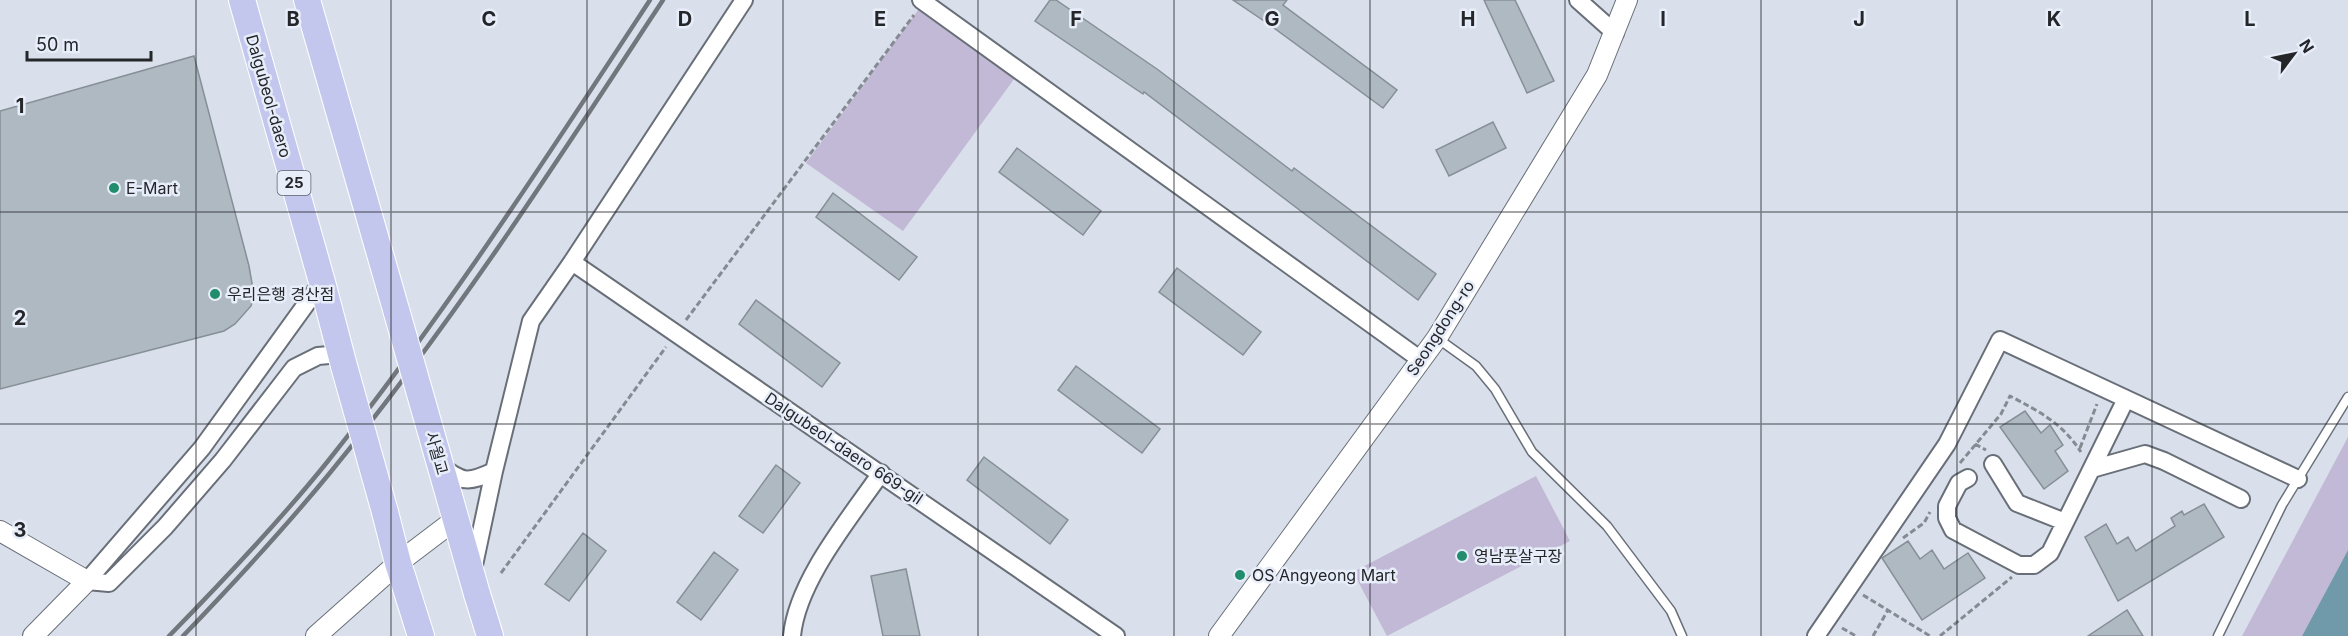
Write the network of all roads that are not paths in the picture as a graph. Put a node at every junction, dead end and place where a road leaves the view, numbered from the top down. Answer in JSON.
{"nodes":[{"id":1,"x":242,"y":0,"type":"edge"},
{"id":2,"x":307,"y":0,"type":"edge"},
{"id":3,"x":744,"y":0,"type":"edge"},
{"id":4,"x":1578,"y":0,"type":"edge"},
{"id":5,"x":1627,"y":0,"type":"edge"},
{"id":6,"x":922,"y":1,"type":"edge"},
{"id":7,"x":1615,"y":33,"type":"junction"},
{"id":8,"x":572,"y":262,"type":"junction"},
{"id":9,"x":322,"y":282,"type":"junction"},
{"id":10,"x":1437,"y":338,"type":"junction"},
{"id":11,"x":342,"y":360,"type":"junction"},
{"id":12,"x":1421,"y":360,"type":"junction"},
{"id":13,"x":2348,"y":397,"type":"edge"},
{"id":14,"x":2126,"y":399,"type":"junction"},
{"id":15,"x":1993,"y":464,"type":"dead end"},
{"id":16,"x":441,"y":466,"type":"junction"},
{"id":17,"x":2092,"y":469,"type":"junction"},
{"id":18,"x":494,"y":471,"type":"junction"},
{"id":19,"x":881,"y":473,"type":"junction"},
{"id":20,"x":1968,"y":478,"type":"dead end"},
{"id":21,"x":2298,"y":479,"type":"junction"},
{"id":22,"x":2241,"y":499,"type":"dead end"},
{"id":23,"x":456,"y":519,"type":"junction"},
{"id":24,"x":2064,"y":522,"type":"junction"},
{"id":25,"x":0,"y":531,"type":"edge"},
{"id":26,"x":398,"y":563,"type":"junction"},
{"id":27,"x":87,"y":581,"type":"junction"},
{"id":28,"x":474,"y":584,"type":"junction"},
{"id":29,"x":33,"y":636,"type":"edge"},
{"id":30,"x":316,"y":636,"type":"edge"},
{"id":31,"x":421,"y":636,"type":"edge"},
{"id":32,"x":490,"y":636,"type":"edge"},
{"id":33,"x":792,"y":636,"type":"edge"},
{"id":34,"x":1116,"y":636,"type":"edge"},
{"id":35,"x":1219,"y":636,"type":"edge"},
{"id":36,"x":1682,"y":636,"type":"edge"},
{"id":37,"x":1816,"y":636,"type":"edge"},
{"id":38,"x":2218,"y":636,"type":"edge"}],
"edges":[{"from":1,"to":9,"type":"main road","name":"Dalgubeol-daero","number":"25"},
{"from":2,"to":16,"type":"main road","name":"사월교","bridge":true},
{"from":3,"to":8,"type":"street"},
{"from":4,"to":7,"type":"street"},
{"from":5,"to":7,"type":"street","name":"Seongdong-ro"},
{"from":6,"to":12,"type":"street"},
{"from":7,"to":10,"type":"street","name":"Seongdong-ro"},
{"from":8,"to":18,"type":"street"},
{"from":8,"to":19,"type":"street","name":"Dalgubeol-daero 669-gil"},
{"from":9,"to":11,"type":"main road","name":"Dalgubeol-daero","number":"25"},
{"from":9,"to":27,"type":"street"},
{"from":10,"to":12,"type":"street","name":"Seongdong-ro"},
{"from":10,"to":36,"type":"lane"},
{"from":11,"to":26,"type":"main road","number":"25","bridge":true},
{"from":11,"to":27,"type":"street"},
{"from":12,"to":35,"type":"street","name":"Seongdong-ro"},
{"from":13,"to":21,"type":"lane"},
{"from":14,"to":17,"type":"street"},
{"from":14,"to":21,"type":"street"},
{"from":14,"to":37,"type":"street"},
{"from":15,"to":24,"type":"street"},
{"from":16,"to":18,"type":"street"},
{"from":16,"to":23,"type":"main road","name":"사월교","bridge":true},
{"from":17,"to":22,"type":"street"},
{"from":17,"to":24,"type":"street"},
{"from":18,"to":28,"type":"street"},
{"from":19,"to":33,"type":"street"},
{"from":19,"to":34,"type":"street","name":"Dalgubeol-daero 669-gil"},
{"from":20,"to":24,"type":"street"},
{"from":21,"to":38,"type":"lane"},
{"from":23,"to":26,"type":"street"},
{"from":23,"to":28,"type":"main road","name":"사월교","bridge":true},
{"from":25,"to":27,"type":"street"},
{"from":26,"to":30,"type":"street"},
{"from":26,"to":31,"type":"main road","number":"25"},
{"from":27,"to":29,"type":"street"},
{"from":28,"to":32,"type":"main road","name":"사월교"}]}
